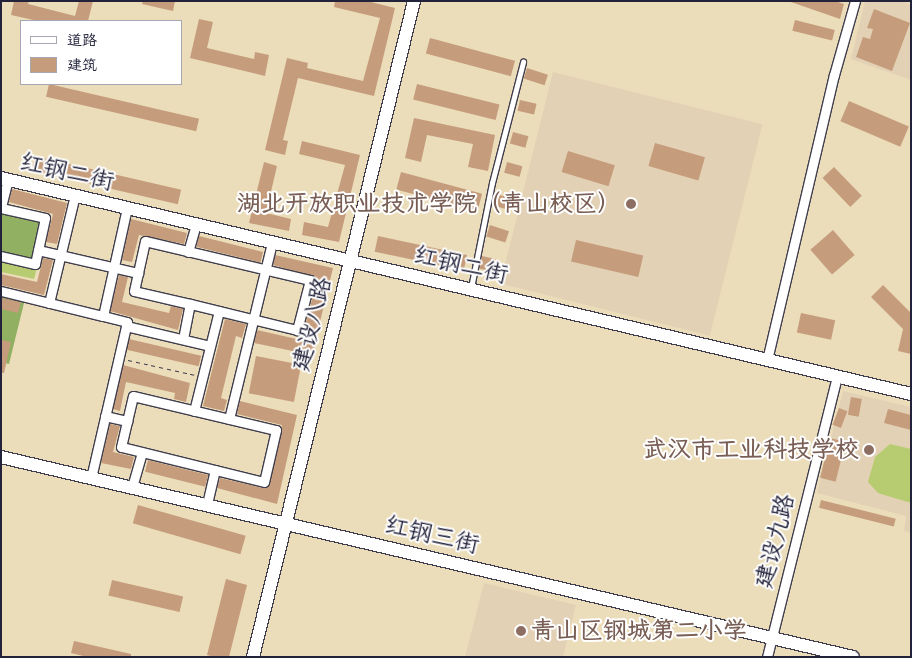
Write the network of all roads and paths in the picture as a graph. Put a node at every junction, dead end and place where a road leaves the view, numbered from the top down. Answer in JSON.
{"nodes":[{"id":1,"x":414,"y":1,"type":"edge"},
{"id":2,"x":855,"y":1,"type":"edge"},
{"id":3,"x":523,"y":62,"type":"dead end"},
{"id":4,"x":5,"y":179,"type":"edge"},
{"id":5,"x":75,"y":195,"type":"junction"},
{"id":6,"x":1,"y":207,"type":"edge"},
{"id":7,"x":127,"y":208,"type":"junction"},
{"id":8,"x":196,"y":224,"type":"junction"},
{"id":9,"x":272,"y":242,"type":"junction"},
{"id":10,"x":38,"y":250,"type":"junction"},
{"id":11,"x":188,"y":252,"type":"junction"},
{"id":12,"x":60,"y":255,"type":"junction"},
{"id":13,"x":1,"y":256,"type":"edge"},
{"id":14,"x":350,"y":261,"type":"junction"},
{"id":15,"x":114,"y":268,"type":"junction"},
{"id":16,"x":265,"y":270,"type":"junction"},
{"id":17,"x":138,"y":273,"type":"junction"},
{"id":18,"x":1,"y":290,"type":"edge"},
{"id":19,"x":471,"y":290,"type":"junction"},
{"id":20,"x":49,"y":302,"type":"junction"},
{"id":21,"x":190,"y":304,"type":"junction"},
{"id":22,"x":219,"y":311,"type":"junction"},
{"id":23,"x":104,"y":316,"type":"junction"},
{"id":24,"x":253,"y":320,"type":"junction"},
{"id":25,"x":126,"y":326,"type":"junction"},
{"id":26,"x":183,"y":339,"type":"junction"},
{"id":27,"x":210,"y":346,"type":"junction"},
{"id":28,"x":118,"y":358,"type":"junction"},
{"id":29,"x":767,"y":360,"type":"junction"},
{"id":30,"x":203,"y":377,"type":"junction"},
{"id":31,"x":837,"y":377,"type":"junction"},
{"id":32,"x":911,"y":394,"type":"edge"},
{"id":33,"x":194,"y":411,"type":"junction"},
{"id":34,"x":105,"y":416,"type":"junction"},
{"id":35,"x":229,"y":419,"type":"junction"},
{"id":36,"x":127,"y":421,"type":"junction"},
{"id":37,"x":142,"y":452,"type":"junction"},
{"id":38,"x":1,"y":458,"type":"edge"},
{"id":39,"x":215,"y":470,"type":"junction"},
{"id":40,"x":90,"y":478,"type":"junction"},
{"id":41,"x":132,"y":487,"type":"junction"},
{"id":42,"x":208,"y":504,"type":"junction"},
{"id":43,"x":286,"y":522,"type":"junction"},
{"id":44,"x":772,"y":638,"type":"junction"},
{"id":45,"x":253,"y":657,"type":"edge"},
{"id":46,"x":767,"y":657,"type":"edge"},
{"id":47,"x":852,"y":657,"type":"edge"}],
"edges":[{"from":1,"to":14,"type":"street","name":"建设八路"},
{"from":2,"to":29,"type":"street"},
{"from":3,"to":19,"type":"lane"},
{"from":4,"to":5,"type":"street","name":"红钢二街"},
{"from":4,"to":6,"type":"street"},
{"from":5,"to":7,"type":"street","name":"红钢二街"},
{"from":5,"to":12,"type":"street"},
{"from":6,"to":10,"type":"street"},
{"from":7,"to":8,"type":"street","name":"红钢二街"},
{"from":7,"to":15,"type":"street"},
{"from":8,"to":9,"type":"street","name":"红钢二街"},
{"from":8,"to":11,"type":"street"},
{"from":9,"to":14,"type":"street","name":"红钢二街"},
{"from":9,"to":16,"type":"street"},
{"from":10,"to":12,"type":"street"},
{"from":10,"to":13,"type":"street"},
{"from":11,"to":16,"type":"street"},
{"from":11,"to":17,"type":"street"},
{"from":12,"to":15,"type":"street"},
{"from":12,"to":20,"type":"street"},
{"from":14,"to":19,"type":"street","name":"红钢二街"},
{"from":14,"to":43,"type":"street","name":"建设八路"},
{"from":15,"to":17,"type":"street"},
{"from":15,"to":23,"type":"street"},
{"from":16,"to":24,"type":"street"},
{"from":16,"to":24,"type":"street"},
{"from":17,"to":21,"type":"street"},
{"from":18,"to":20,"type":"street"},
{"from":19,"to":29,"type":"street","name":"红钢二街"},
{"from":20,"to":23,"type":"street"},
{"from":21,"to":22,"type":"street"},
{"from":21,"to":26,"type":"street"},
{"from":22,"to":24,"type":"street"},
{"from":22,"to":27,"type":"street"},
{"from":23,"to":25,"type":"street"},
{"from":24,"to":35,"type":"street"},
{"from":25,"to":26,"type":"street"},
{"from":25,"to":28,"type":"street"},
{"from":26,"to":27,"type":"street"},
{"from":27,"to":30,"type":"street"},
{"from":28,"to":30,"type":"path"},
{"from":28,"to":34,"type":"street"},
{"from":29,"to":31,"type":"street","name":"红钢二街"},
{"from":30,"to":33,"type":"street"},
{"from":31,"to":32,"type":"street","name":"红钢二街"},
{"from":31,"to":44,"type":"street","name":"建设九路"},
{"from":33,"to":35,"type":"street"},
{"from":33,"to":36,"type":"street"},
{"from":34,"to":36,"type":"street"},
{"from":34,"to":40,"type":"street"},
{"from":35,"to":39,"type":"street"},
{"from":36,"to":37,"type":"street"},
{"from":37,"to":39,"type":"street"},
{"from":37,"to":41,"type":"street"},
{"from":38,"to":40,"type":"street","name":"红钢三街"},
{"from":39,"to":42,"type":"street"},
{"from":40,"to":41,"type":"street","name":"红钢三街"},
{"from":41,"to":42,"type":"street","name":"红钢三街"},
{"from":42,"to":43,"type":"street","name":"红钢三街"},
{"from":43,"to":44,"type":"street","name":"红钢三街"},
{"from":43,"to":45,"type":"street","name":"建设八路"},
{"from":44,"to":46,"type":"street","name":"建设九路"},
{"from":44,"to":47,"type":"street","name":"红钢三街"}]}
